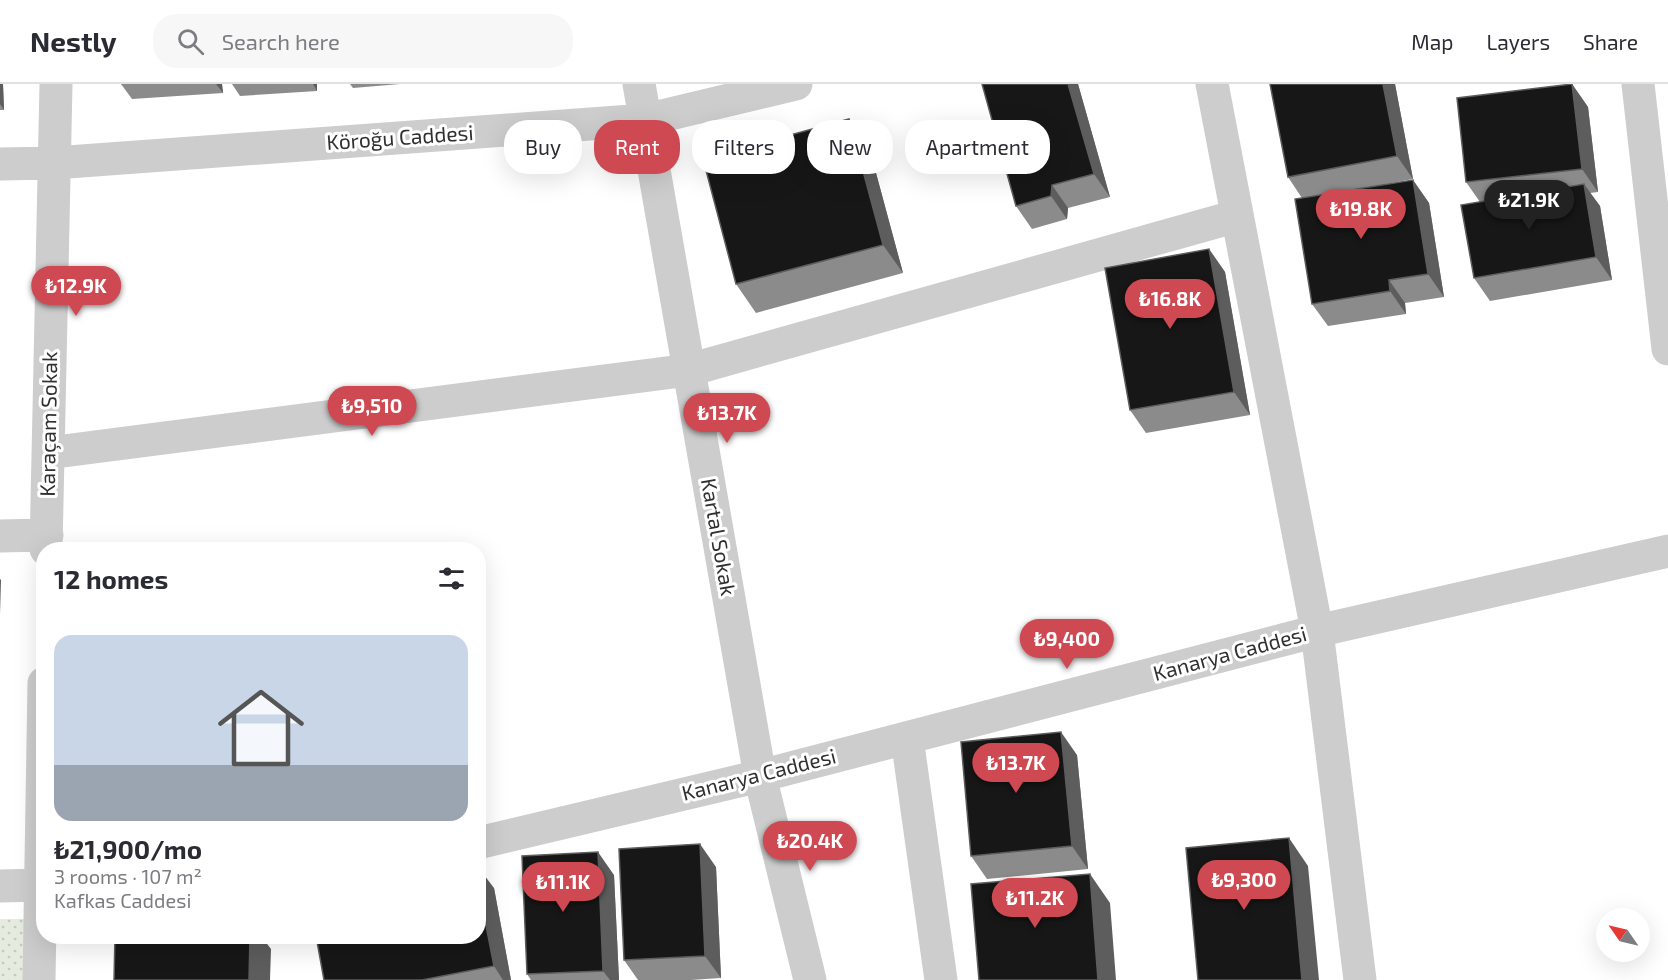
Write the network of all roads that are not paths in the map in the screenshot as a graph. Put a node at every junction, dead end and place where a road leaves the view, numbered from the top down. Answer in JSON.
{"nodes":[{"id":1,"x":56,"y":84,"type":"edge"},
{"id":2,"x":639,"y":84,"type":"edge"},
{"id":3,"x":796,"y":84,"type":"edge"},
{"id":4,"x":1212,"y":84,"type":"edge"},
{"id":5,"x":1638,"y":84,"type":"edge"},
{"id":6,"x":645,"y":120,"type":"joint"},
{"id":7,"x":594,"y":124,"type":"edge"},
{"id":8,"x":54,"y":163,"type":"junction"},
{"id":9,"x":0,"y":164,"type":"edge"},
{"id":10,"x":655,"y":174,"type":"edge"},
{"id":11,"x":1237,"y":216,"type":"junction"},
{"id":12,"x":1668,"y":349,"type":"edge"},
{"id":13,"x":689,"y":370,"type":"junction"},
{"id":14,"x":48,"y":453,"type":"junction"},
{"id":15,"x":0,"y":536,"type":"edge"},
{"id":16,"x":46,"y":542,"type":"edge"},
{"id":17,"x":1668,"y":551,"type":"edge"},
{"id":18,"x":1317,"y":631,"type":"junction"},
{"id":19,"x":907,"y":738,"type":"junction"},
{"id":20,"x":760,"y":776,"type":"junction"},
{"id":21,"x":486,"y":841,"type":"edge"},
{"id":22,"x":36,"y":885,"type":"edge"},
{"id":23,"x":0,"y":886,"type":"edge"},
{"id":24,"x":40,"y":944,"type":"edge"},
{"id":25,"x":39,"y":980,"type":"edge"},
{"id":26,"x":810,"y":980,"type":"edge"},
{"id":27,"x":941,"y":980,"type":"edge"},
{"id":28,"x":1360,"y":980,"type":"edge"}],
"edges":[{"from":1,"to":8,"type":"street","name":"Karaçam Sokak"},
{"from":2,"to":6,"type":"street","name":"Kartal Sokak"},
{"from":3,"to":6,"type":"street","name":"Köroğu Caddesi"},
{"from":4,"to":11,"type":"street"},
{"from":5,"to":12,"type":"street"},
{"from":7,"to":8,"type":"street","name":"Köroğu Caddesi"},
{"from":8,"to":9,"type":"street","name":"Köroğu Caddesi"},
{"from":8,"to":14,"type":"street","name":"Karaçam Sokak"},
{"from":10,"to":13,"type":"street","name":"Kartal Sokak"},
{"from":11,"to":13,"type":"street"},
{"from":11,"to":18,"type":"street"},
{"from":13,"to":14,"type":"street"},
{"from":13,"to":20,"type":"street","name":"Kartal Sokak"},
{"from":14,"to":16,"type":"street","name":"Karaçam Sokak"},
{"from":15,"to":16,"type":"street"},
{"from":17,"to":18,"type":"street","name":"Kanarya Caddesi"},
{"from":18,"to":19,"type":"street","name":"Kanarya Caddesi"},
{"from":18,"to":28,"type":"street"},
{"from":19,"to":20,"type":"street","name":"Kanarya Caddesi"},
{"from":19,"to":27,"type":"street"},
{"from":20,"to":21,"type":"street","name":"Kanarya Caddesi"},
{"from":20,"to":26,"type":"street","name":"Kartal Sokak"},
{"from":22,"to":23,"type":"street"},
{"from":24,"to":25,"type":"street"}]}
